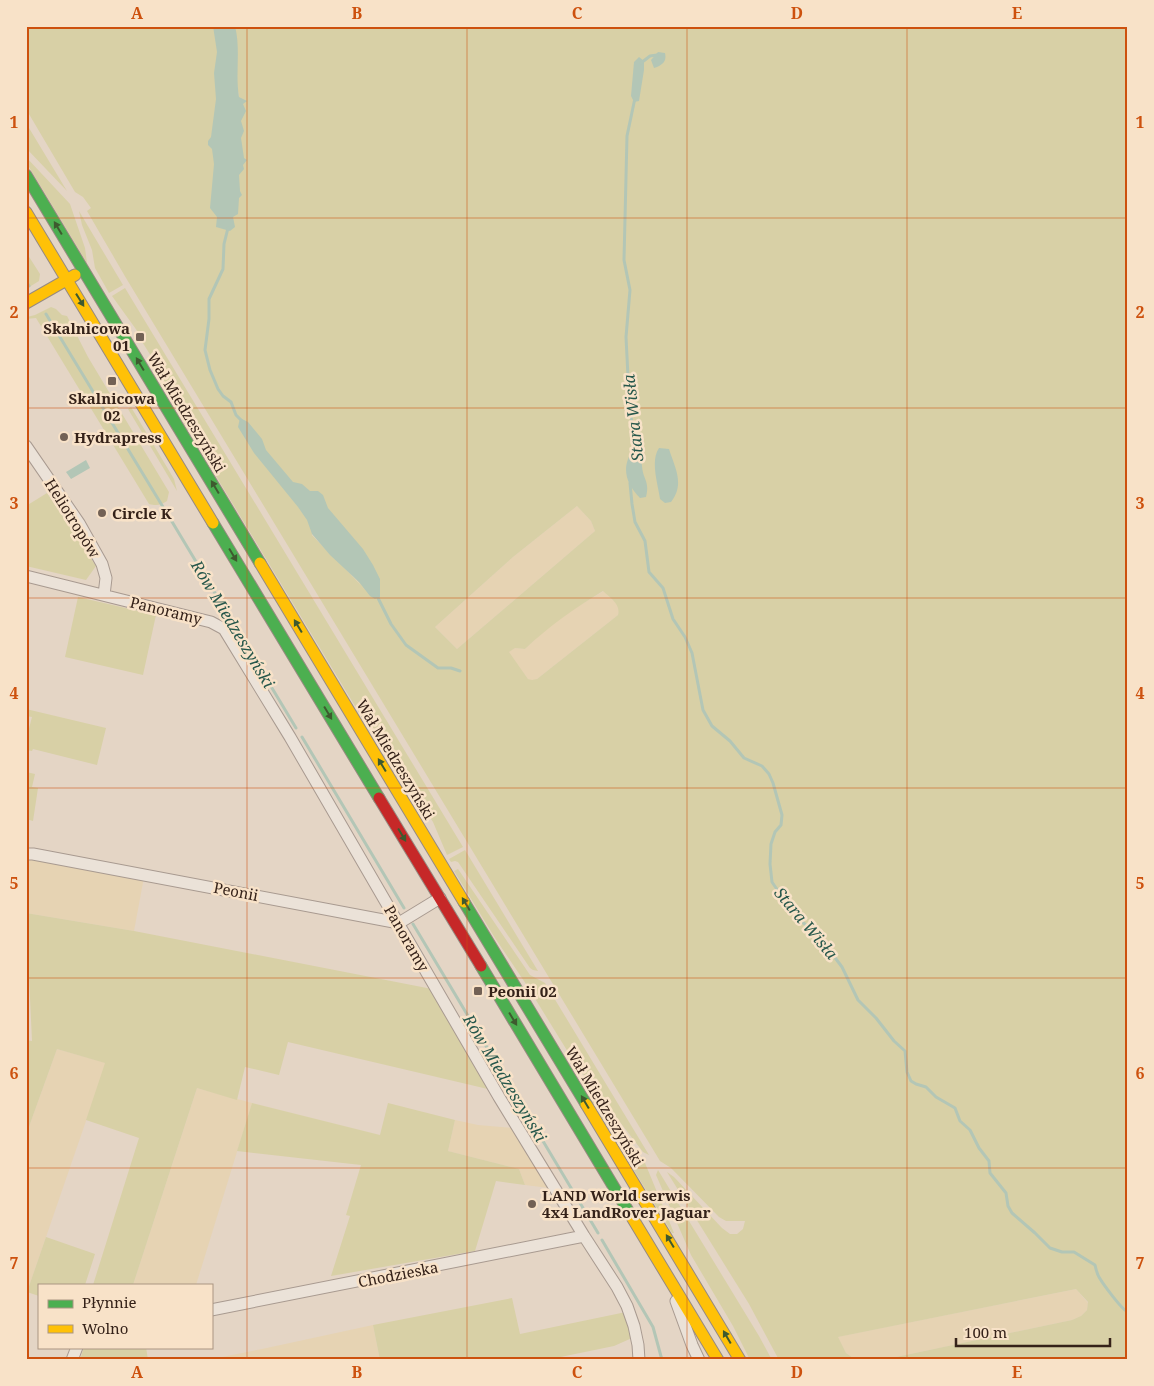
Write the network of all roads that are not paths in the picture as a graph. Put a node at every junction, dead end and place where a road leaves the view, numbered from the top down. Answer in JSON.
{"nodes":[{"id":1,"x":26,"y":175,"type":"edge"},
{"id":2,"x":26,"y":212,"type":"edge"},
{"id":3,"x":84,"y":270,"type":"junction"},
{"id":4,"x":68,"y":280,"type":"junction"},
{"id":5,"x":26,"y":303,"type":"edge"},
{"id":6,"x":26,"y":446,"type":"edge"},
{"id":7,"x":26,"y":576,"type":"edge"},
{"id":8,"x":104,"y":595,"type":"junction"},
{"id":9,"x":26,"y":854,"type":"edge"},
{"id":10,"x":440,"y":898,"type":"junction"},
{"id":11,"x":399,"y":923,"type":"junction"},
{"id":12,"x":584,"y":1236,"type":"junction"},
{"id":13,"x":665,"y":1271,"type":"junction"},
{"id":14,"x":701,"y":1293,"type":"junction"},
{"id":15,"x":684,"y":1303,"type":"junction"},
{"id":16,"x":212,"y":1310,"type":"edge"},
{"id":17,"x":714,"y":1315,"type":"junction"},
{"id":18,"x":697,"y":1323,"type":"junction"},
{"id":19,"x":77,"y":1348,"type":"edge"},
{"id":20,"x":72,"y":1360,"type":"edge"},
{"id":21,"x":639,"y":1360,"type":"edge"},
{"id":22,"x":699,"y":1360,"type":"edge"},
{"id":23,"x":718,"y":1360,"type":"edge"},
{"id":24,"x":740,"y":1360,"type":"edge"}],
"edges":[{"from":3,"to":1,"type":"main road","name":"Wał Miedzeszyński","one_way":true},
{"from":2,"to":4,"type":"main road"},
{"from":3,"to":4,"type":"main road"},
{"from":14,"to":3,"type":"main road","name":"Wał Miedzeszyński","one_way":true},
{"from":4,"to":5,"type":"main road"},
{"from":4,"to":10,"type":"main road","one_way":true},
{"from":6,"to":8,"type":"street","name":"Heliotropów"},
{"from":7,"to":8,"type":"street","name":"Panoramy"},
{"from":8,"to":11,"type":"street","name":"Panoramy"},
{"from":9,"to":11,"type":"street","name":"Peonii"},
{"from":10,"to":11,"type":"street"},
{"from":10,"to":13,"type":"main road","one_way":true},
{"from":11,"to":12,"type":"street","name":"Panoramy"},
{"from":12,"to":16,"type":"street","name":"Chodzieska"},
{"from":12,"to":21,"type":"street","name":"Panoramy"},
{"from":13,"to":15,"type":"main road"},
{"from":13,"to":22,"type":"street"},
{"from":14,"to":15,"type":"main road"},
{"from":14,"to":17,"type":"main road","name":"Wał Miedzeszyński"},
{"from":15,"to":18,"type":"main road"},
{"from":17,"to":18,"type":"main road"},
{"from":24,"to":17,"type":"main road","name":"Wał Miedzeszyński","one_way":true},
{"from":18,"to":23,"type":"main road"},
{"from":19,"to":20,"type":"street"}]}
